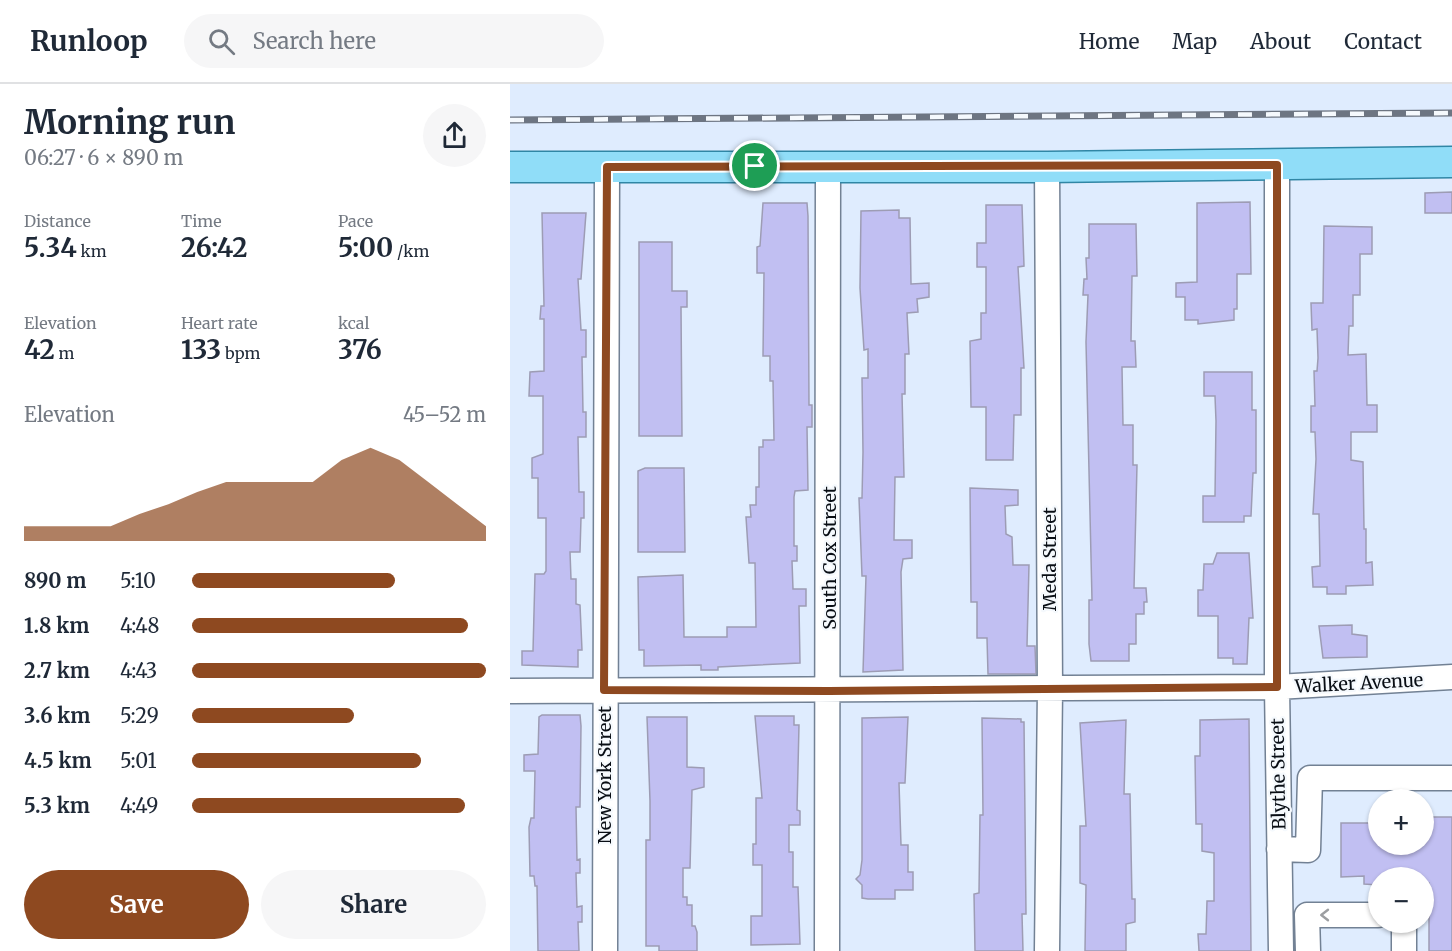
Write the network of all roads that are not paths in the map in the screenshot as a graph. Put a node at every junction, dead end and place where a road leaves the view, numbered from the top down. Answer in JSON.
{"nodes":[{"id":1,"x":1452,"y":162,"type":"edge"},
{"id":2,"x":1277,"y":165,"type":"junction"},
{"id":3,"x":828,"y":166,"type":"junction"},
{"id":4,"x":510,"y":167,"type":"edge"},
{"id":5,"x":607,"y":167,"type":"junction"},
{"id":6,"x":1047,"y":167,"type":"junction"},
{"id":7,"x":1452,"y":677,"type":"edge"},
{"id":8,"x":1277,"y":687,"type":"junction"},
{"id":9,"x":1050,"y":689,"type":"junction"},
{"id":10,"x":604,"y":690,"type":"junction"},
{"id":11,"x":510,"y":691,"type":"edge"},
{"id":12,"x":829,"y":691,"type":"junction"},
{"id":13,"x":1278,"y":777,"type":"junction"},
{"id":14,"x":1310,"y":778,"type":"junction"},
{"id":15,"x":1452,"y":778,"type":"edge"},
{"id":16,"x":1279,"y":849,"type":"junction"},
{"id":17,"x":1368,"y":915,"type":"edge"},
{"id":18,"x":1404,"y":933,"type":"edge"},
{"id":19,"x":604,"y":951,"type":"edge"},
{"id":20,"x":827,"y":951,"type":"edge"},
{"id":21,"x":1047,"y":951,"type":"edge"},
{"id":22,"x":1281,"y":951,"type":"edge"},
{"id":23,"x":1308,"y":951,"type":"edge"},
{"id":24,"x":1404,"y":951,"type":"edge"}],
"edges":[{"from":1,"to":2,"type":"main road"},
{"from":2,"to":6,"type":"main road"},
{"from":2,"to":8,"type":"street","name":"Blythe Street"},
{"from":3,"to":5,"type":"main road"},
{"from":3,"to":6,"type":"main road"},
{"from":3,"to":12,"type":"street","name":"South Cox Street"},
{"from":4,"to":5,"type":"main road"},
{"from":5,"to":10,"type":"street","name":"New York Street"},
{"from":6,"to":9,"type":"street","name":"Meda Street"},
{"from":7,"to":8,"type":"street","name":"Walker Avenue"},
{"from":8,"to":9,"type":"street","name":"Walker Avenue"},
{"from":8,"to":13,"type":"street","name":"Blythe Street"},
{"from":9,"to":12,"type":"street","name":"Walker Avenue"},
{"from":9,"to":21,"type":"street","name":"Meda Street"},
{"from":10,"to":11,"type":"street","name":"Walker Avenue"},
{"from":10,"to":12,"type":"street","name":"Walker Avenue"},
{"from":10,"to":19,"type":"street","name":"New York Street"},
{"from":12,"to":20,"type":"street","name":"South Cox Street"},
{"from":13,"to":14,"type":"street"},
{"from":13,"to":16,"type":"street","name":"Blythe Street"},
{"from":14,"to":15,"type":"street"},
{"from":14,"to":16,"type":"street"},
{"from":16,"to":22,"type":"street","name":"Blythe Street"},
{"from":17,"to":23,"type":"street","one_way":true},
{"from":18,"to":24,"type":"street"}]}
